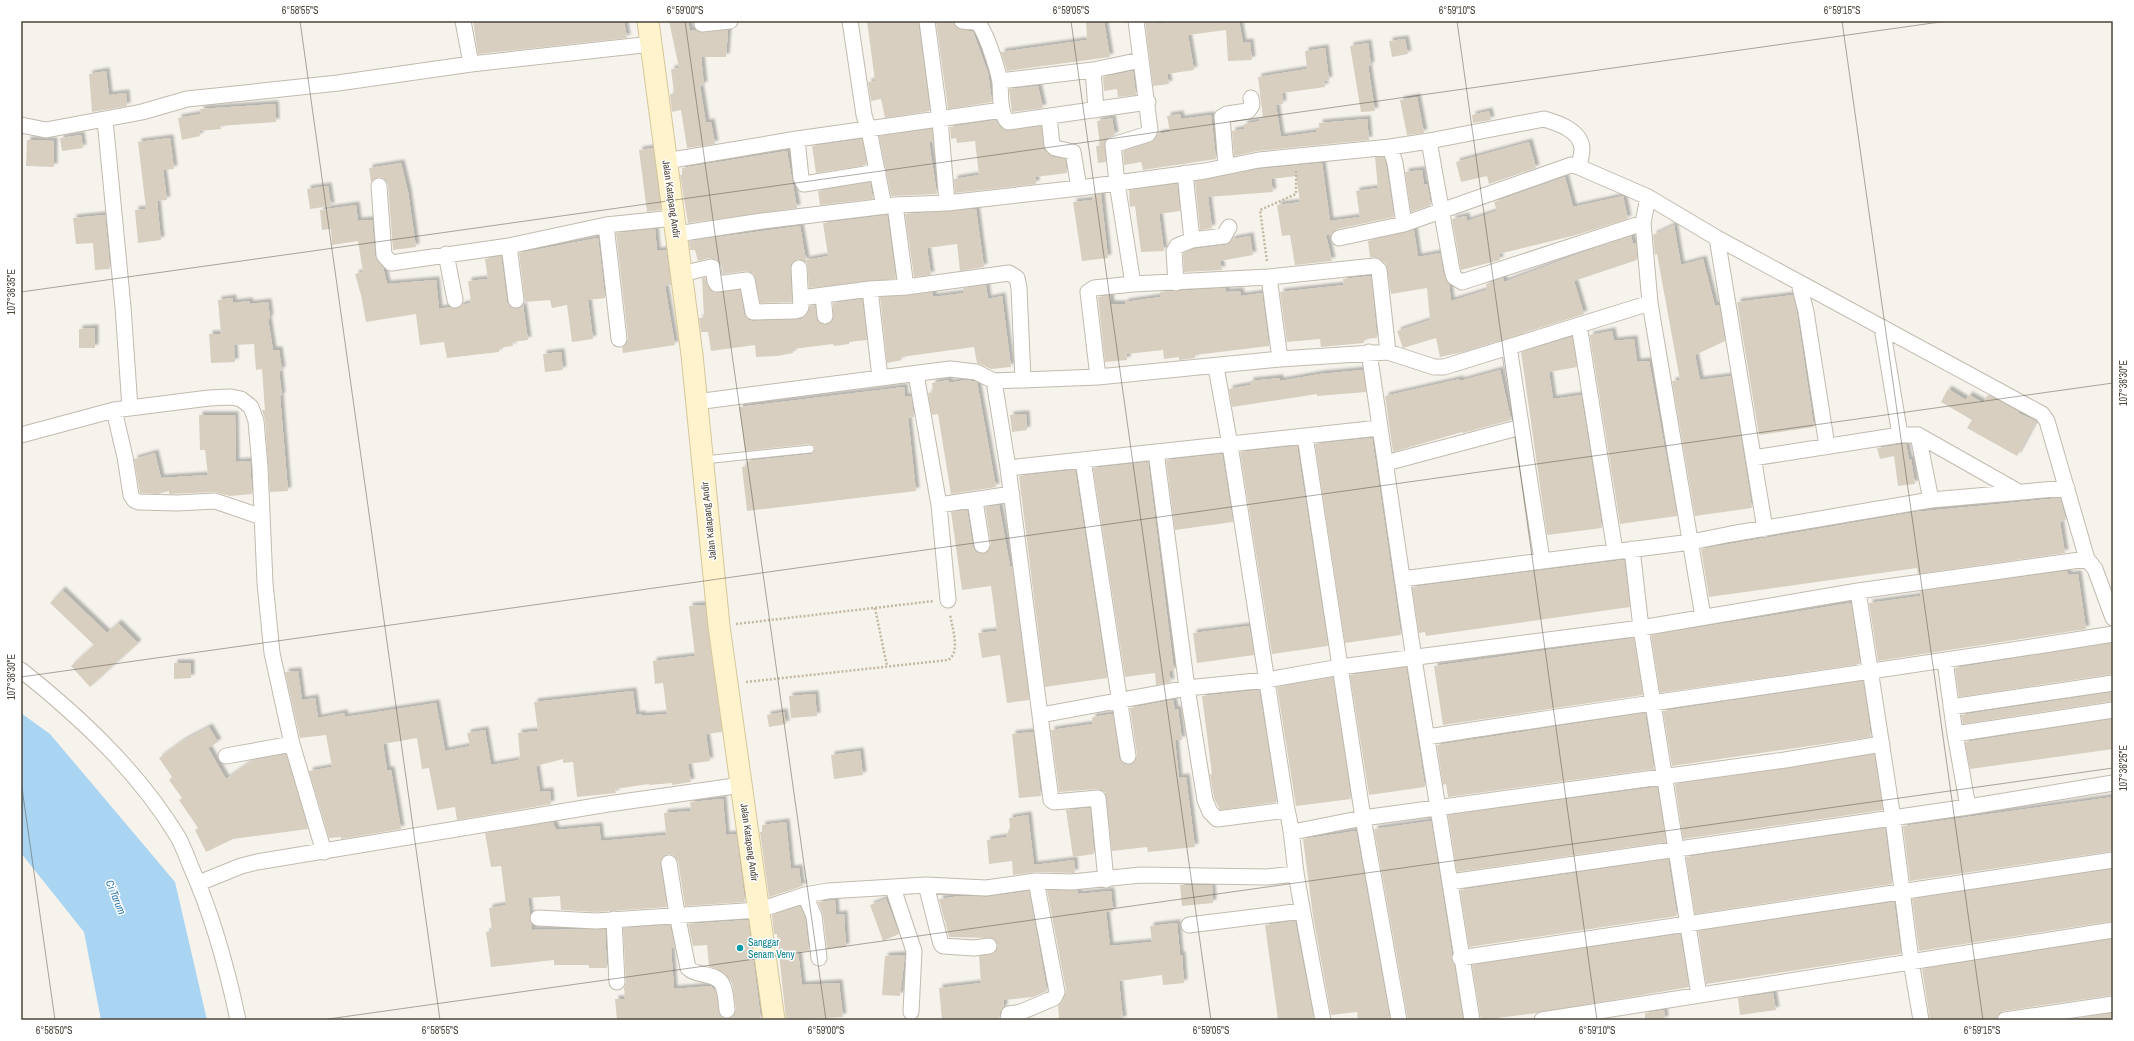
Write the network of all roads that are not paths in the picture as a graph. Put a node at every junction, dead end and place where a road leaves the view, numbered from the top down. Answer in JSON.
{"nodes":[{"id":1,"x":463,"y":21,"type":"edge"},
{"id":2,"x":648,"y":21,"type":"edge"},
{"id":3,"x":730,"y":21,"type":"edge"},
{"id":4,"x":850,"y":21,"type":"edge"},
{"id":5,"x":927,"y":21,"type":"edge"},
{"id":6,"x":962,"y":21,"type":"edge"},
{"id":7,"x":1136,"y":21,"type":"edge"},
{"id":8,"x":702,"y":24,"type":"dead end"},
{"id":9,"x":652,"y":44,"type":"junction"},
{"id":10,"x":1141,"y":60,"type":"junction"},
{"id":11,"x":471,"y":64,"type":"junction"},
{"id":12,"x":1093,"y":70,"type":"junction"},
{"id":13,"x":1000,"y":82,"type":"junction"},
{"id":14,"x":1250,"y":98,"type":"dead end"},
{"id":15,"x":1148,"y":102,"type":"junction"},
{"id":16,"x":1002,"y":110,"type":"junction"},
{"id":17,"x":1096,"y":110,"type":"junction"},
{"id":18,"x":1049,"y":117,"type":"junction"},
{"id":19,"x":105,"y":120,"type":"junction"},
{"id":20,"x":940,"y":120,"type":"junction"},
{"id":21,"x":21,"y":125,"type":"edge"},
{"id":22,"x":869,"y":130,"type":"junction"},
{"id":23,"x":796,"y":139,"type":"junction"},
{"id":24,"x":1429,"y":141,"type":"junction"},
{"id":25,"x":1390,"y":147,"type":"junction"},
{"id":26,"x":666,"y":160,"type":"junction"},
{"id":27,"x":1226,"y":166,"type":"junction"},
{"id":28,"x":1579,"y":167,"type":"junction"},
{"id":29,"x":878,"y":172,"type":"junction"},
{"id":30,"x":1185,"y":173,"type":"junction"},
{"id":31,"x":1117,"y":184,"type":"junction"},
{"id":32,"x":379,"y":186,"type":"dead end"},
{"id":33,"x":1078,"y":188,"type":"junction"},
{"id":34,"x":1648,"y":197,"type":"junction"},
{"id":35,"x":947,"y":203,"type":"junction"},
{"id":36,"x":890,"y":206,"type":"junction"},
{"id":37,"x":1442,"y":211,"type":"junction"},
{"id":38,"x":606,"y":224,"type":"junction"},
{"id":39,"x":1404,"y":224,"type":"junction"},
{"id":40,"x":1644,"y":224,"type":"junction"},
{"id":41,"x":676,"y":226,"type":"junction"},
{"id":42,"x":1229,"y":226,"type":"dead end"},
{"id":43,"x":1339,"y":238,"type":"dead end"},
{"id":44,"x":1717,"y":238,"type":"junction"},
{"id":45,"x":1192,"y":240,"type":"junction"},
{"id":46,"x":509,"y":246,"type":"junction"},
{"id":47,"x":446,"y":254,"type":"junction"},
{"id":48,"x":799,"y":268,"type":"dead end"},
{"id":49,"x":681,"y":274,"type":"junction"},
{"id":50,"x":1269,"y":277,"type":"junction"},
{"id":51,"x":1176,"y":283,"type":"junction"},
{"id":52,"x":1799,"y":283,"type":"junction"},
{"id":53,"x":1133,"y":284,"type":"junction"},
{"id":54,"x":906,"y":287,"type":"junction"},
{"id":55,"x":870,"y":290,"type":"junction"},
{"id":56,"x":823,"y":296,"type":"junction"},
{"id":57,"x":801,"y":298,"type":"junction"},
{"id":58,"x":455,"y":300,"type":"dead end"},
{"id":59,"x":516,"y":300,"type":"dead end"},
{"id":60,"x":1650,"y":303,"type":"junction"},
{"id":61,"x":825,"y":316,"type":"dead end"},
{"id":62,"x":1579,"y":325,"type":"junction"},
{"id":63,"x":1882,"y":327,"type":"junction"},
{"id":64,"x":619,"y":339,"type":"dead end"},
{"id":65,"x":1509,"y":347,"type":"junction"},
{"id":66,"x":1369,"y":352,"type":"junction"},
{"id":67,"x":1388,"y":352,"type":"junction"},
{"id":68,"x":1280,"y":359,"type":"junction"},
{"id":69,"x":1216,"y":366,"type":"junction"},
{"id":70,"x":916,"y":374,"type":"junction"},
{"id":71,"x":1098,"y":377,"type":"junction"},
{"id":72,"x":880,"y":378,"type":"junction"},
{"id":73,"x":1023,"y":380,"type":"junction"},
{"id":74,"x":994,"y":381,"type":"junction"},
{"id":75,"x":696,"y":402,"type":"junction"},
{"id":76,"x":130,"y":408,"type":"junction"},
{"id":77,"x":114,"y":410,"type":"junction"},
{"id":78,"x":1521,"y":427,"type":"junction"},
{"id":79,"x":1379,"y":428,"type":"junction"},
{"id":80,"x":21,"y":435,"type":"edge"},
{"id":81,"x":1900,"y":435,"type":"junction"},
{"id":82,"x":1918,"y":435,"type":"junction"},
{"id":83,"x":1305,"y":436,"type":"junction"},
{"id":84,"x":1230,"y":445,"type":"junction"},
{"id":85,"x":1827,"y":446,"type":"junction"},
{"id":86,"x":810,"y":449,"type":"dead end"},
{"id":87,"x":1156,"y":452,"type":"junction"},
{"id":88,"x":1753,"y":458,"type":"junction"},
{"id":89,"x":702,"y":460,"type":"junction"},
{"id":90,"x":1083,"y":460,"type":"junction"},
{"id":91,"x":1386,"y":463,"type":"junction"},
{"id":92,"x":1008,"y":468,"type":"junction"},
{"id":93,"x":2067,"y":488,"type":"junction"},
{"id":94,"x":2017,"y":491,"type":"junction"},
{"id":95,"x":1012,"y":494,"type":"junction"},
{"id":96,"x":975,"y":500,"type":"junction"},
{"id":97,"x":1931,"y":500,"type":"junction"},
{"id":98,"x":939,"y":504,"type":"junction"},
{"id":99,"x":262,"y":517,"type":"junction"},
{"id":100,"x":1765,"y":529,"type":"junction"},
{"id":101,"x":1691,"y":542,"type":"junction"},
{"id":102,"x":982,"y":545,"type":"dead end"},
{"id":103,"x":1632,"y":548,"type":"junction"},
{"id":104,"x":1615,"y":552,"type":"junction"},
{"id":105,"x":2087,"y":559,"type":"junction"},
{"id":106,"x":1542,"y":560,"type":"junction"},
{"id":107,"x":1402,"y":579,"type":"junction"},
{"id":108,"x":1858,"y":591,"type":"junction"},
{"id":109,"x":948,"y":600,"type":"road end"},
{"id":110,"x":1703,"y":617,"type":"junction"},
{"id":111,"x":2113,"y":618,"type":"edge"},
{"id":112,"x":1642,"y":628,"type":"junction"},
{"id":113,"x":2113,"y":634,"type":"edge"},
{"id":114,"x":1414,"y":659,"type":"junction"},
{"id":115,"x":1945,"y":661,"type":"junction"},
{"id":116,"x":1340,"y":668,"type":"junction"},
{"id":117,"x":21,"y":670,"type":"edge"},
{"id":118,"x":1869,"y":671,"type":"junction"},
{"id":119,"x":1266,"y":680,"type":"junction"},
{"id":120,"x":2113,"y":683,"type":"edge"},
{"id":121,"x":1187,"y":688,"type":"junction"},
{"id":122,"x":1119,"y":700,"type":"junction"},
{"id":123,"x":1653,"y":702,"type":"junction"},
{"id":124,"x":1951,"y":707,"type":"junction"},
{"id":125,"x":2113,"y":710,"type":"edge"},
{"id":126,"x":1041,"y":715,"type":"junction"},
{"id":127,"x":1954,"y":734,"type":"junction"},
{"id":128,"x":1427,"y":737,"type":"junction"},
{"id":129,"x":292,"y":744,"type":"junction"},
{"id":130,"x":1882,"y":744,"type":"junction"},
{"id":131,"x":226,"y":756,"type":"dead end"},
{"id":132,"x":1128,"y":756,"type":"dead end"},
{"id":133,"x":1664,"y":776,"type":"junction"},
{"id":134,"x":2113,"y":783,"type":"edge"},
{"id":135,"x":742,"y":785,"type":"junction"},
{"id":136,"x":1438,"y":808,"type":"junction"},
{"id":137,"x":1968,"y":808,"type":"junction"},
{"id":138,"x":1287,"y":810,"type":"junction"},
{"id":139,"x":1362,"y":818,"type":"junction"},
{"id":140,"x":1893,"y":819,"type":"junction"},
{"id":141,"x":1293,"y":832,"type":"junction"},
{"id":142,"x":1677,"y":850,"type":"junction"},
{"id":143,"x":324,"y":852,"type":"junction"},
{"id":144,"x":2113,"y":860,"type":"edge"},
{"id":145,"x":670,"y":863,"type":"dead end"},
{"id":146,"x":1296,"y":874,"type":"junction"},
{"id":147,"x":1106,"y":880,"type":"junction"},
{"id":148,"x":1036,"y":881,"type":"junction"},
{"id":149,"x":1450,"y":882,"type":"junction"},
{"id":150,"x":199,"y":883,"type":"junction"},
{"id":151,"x":926,"y":885,"type":"junction"},
{"id":152,"x":893,"y":888,"type":"junction"},
{"id":153,"x":1903,"y":891,"type":"junction"},
{"id":154,"x":805,"y":895,"type":"junction"},
{"id":155,"x":759,"y":910,"type":"junction"},
{"id":156,"x":1302,"y":911,"type":"junction"},
{"id":157,"x":677,"y":914,"type":"junction"},
{"id":158,"x":538,"y":918,"type":"dead end"},
{"id":159,"x":614,"y":919,"type":"junction"},
{"id":160,"x":1686,"y":924,"type":"junction"},
{"id":161,"x":1189,"y":925,"type":"dead end"},
{"id":162,"x":2113,"y":930,"type":"edge"},
{"id":163,"x":988,"y":946,"type":"dead end"},
{"id":164,"x":819,"y":958,"type":"dead end"},
{"id":165,"x":1460,"y":958,"type":"junction"},
{"id":166,"x":1911,"y":961,"type":"junction"},
{"id":167,"x":617,"y":982,"type":"dead end"},
{"id":168,"x":1699,"y":995,"type":"junction"},
{"id":169,"x":2113,"y":1004,"type":"edge"},
{"id":170,"x":727,"y":1010,"type":"dead end"},
{"id":171,"x":911,"y":1012,"type":"dead end"},
{"id":172,"x":1634,"y":1013,"type":"edge"},
{"id":173,"x":1577,"y":1017,"type":"edge"},
{"id":174,"x":238,"y":1020,"type":"edge"},
{"id":175,"x":774,"y":1020,"type":"edge"},
{"id":176,"x":1008,"y":1020,"type":"edge"},
{"id":177,"x":1323,"y":1020,"type":"edge"},
{"id":178,"x":1399,"y":1020,"type":"edge"},
{"id":179,"x":1472,"y":1020,"type":"edge"},
{"id":180,"x":1542,"y":1020,"type":"edge"},
{"id":181,"x":1921,"y":1020,"type":"edge"},
{"id":182,"x":2005,"y":1020,"type":"edge"}],
"edges":[{"from":1,"to":11,"type":"street"},
{"from":2,"to":9,"type":"street","name":"Jalan Katapang Andir"},
{"from":3,"to":8,"type":"street"},
{"from":4,"to":22,"type":"street"},
{"from":5,"to":20,"type":"street"},
{"from":6,"to":13,"type":"street"},
{"from":7,"to":10,"type":"street"},
{"from":9,"to":11,"type":"street"},
{"from":9,"to":26,"type":"street","name":"Jalan Katapang Andir"},
{"from":10,"to":12,"type":"street"},
{"from":10,"to":15,"type":"street"},
{"from":11,"to":19,"type":"street"},
{"from":12,"to":13,"type":"street"},
{"from":12,"to":17,"type":"street"},
{"from":13,"to":16,"type":"street"},
{"from":14,"to":27,"type":"street"},
{"from":15,"to":17,"type":"street"},
{"from":15,"to":31,"type":"street"},
{"from":16,"to":18,"type":"street"},
{"from":16,"to":20,"type":"street"},
{"from":17,"to":18,"type":"street"},
{"from":18,"to":33,"type":"street"},
{"from":19,"to":21,"type":"street"},
{"from":19,"to":76,"type":"street"},
{"from":20,"to":22,"type":"street"},
{"from":20,"to":35,"type":"street"},
{"from":22,"to":23,"type":"street"},
{"from":22,"to":29,"type":"street"},
{"from":23,"to":26,"type":"street"},
{"from":23,"to":29,"type":"street"},
{"from":24,"to":25,"type":"street"},
{"from":24,"to":28,"type":"street"},
{"from":24,"to":37,"type":"street"},
{"from":25,"to":27,"type":"street"},
{"from":25,"to":39,"type":"street"},
{"from":26,"to":41,"type":"street","name":"Jalan Katapang Andir"},
{"from":27,"to":30,"type":"street"},
{"from":28,"to":34,"type":"street"},
{"from":28,"to":37,"type":"street"},
{"from":29,"to":36,"type":"street"},
{"from":30,"to":31,"type":"street"},
{"from":30,"to":45,"type":"street"},
{"from":31,"to":33,"type":"street"},
{"from":31,"to":53,"type":"street"},
{"from":32,"to":47,"type":"street"},
{"from":33,"to":35,"type":"street"},
{"from":34,"to":40,"type":"street"},
{"from":34,"to":44,"type":"street"},
{"from":35,"to":36,"type":"street"},
{"from":36,"to":41,"type":"street"},
{"from":36,"to":54,"type":"street"},
{"from":37,"to":39,"type":"street"},
{"from":37,"to":40,"type":"street"},
{"from":38,"to":41,"type":"street"},
{"from":38,"to":46,"type":"street"},
{"from":38,"to":64,"type":"street"},
{"from":39,"to":43,"type":"street"},
{"from":40,"to":60,"type":"street"},
{"from":41,"to":49,"type":"street","name":"Jalan Katapang Andir"},
{"from":42,"to":45,"type":"street"},
{"from":44,"to":52,"type":"street"},
{"from":44,"to":88,"type":"street"},
{"from":45,"to":51,"type":"street"},
{"from":46,"to":47,"type":"street"},
{"from":46,"to":59,"type":"street"},
{"from":47,"to":58,"type":"street"},
{"from":48,"to":57,"type":"street"},
{"from":49,"to":57,"type":"street"},
{"from":49,"to":75,"type":"street","name":"Jalan Katapang Andir"},
{"from":50,"to":51,"type":"street"},
{"from":50,"to":67,"type":"street"},
{"from":50,"to":68,"type":"street"},
{"from":51,"to":53,"type":"street"},
{"from":52,"to":63,"type":"street"},
{"from":52,"to":85,"type":"street"},
{"from":53,"to":71,"type":"street"},
{"from":54,"to":55,"type":"street"},
{"from":54,"to":73,"type":"street"},
{"from":55,"to":56,"type":"street"},
{"from":55,"to":72,"type":"street"},
{"from":56,"to":57,"type":"street"},
{"from":56,"to":61,"type":"street"},
{"from":60,"to":62,"type":"street"},
{"from":60,"to":101,"type":"street"},
{"from":62,"to":65,"type":"street"},
{"from":62,"to":104,"type":"street"},
{"from":63,"to":81,"type":"street"},
{"from":63,"to":93,"type":"street"},
{"from":65,"to":67,"type":"street"},
{"from":65,"to":78,"type":"street"},
{"from":66,"to":67,"type":"street"},
{"from":66,"to":68,"type":"street"},
{"from":66,"to":79,"type":"street"},
{"from":68,"to":69,"type":"street"},
{"from":69,"to":71,"type":"street"},
{"from":69,"to":84,"type":"street"},
{"from":70,"to":72,"type":"street"},
{"from":70,"to":74,"type":"street"},
{"from":70,"to":98,"type":"street"},
{"from":71,"to":73,"type":"street"},
{"from":72,"to":75,"type":"street"},
{"from":73,"to":74,"type":"street"},
{"from":74,"to":92,"type":"street"},
{"from":75,"to":89,"type":"street","name":"Jalan Katapang Andir"},
{"from":76,"to":77,"type":"street"},
{"from":76,"to":99,"type":"street"},
{"from":77,"to":80,"type":"street"},
{"from":77,"to":99,"type":"street"},
{"from":78,"to":91,"type":"street"},
{"from":78,"to":106,"type":"street"},
{"from":79,"to":83,"type":"street"},
{"from":79,"to":91,"type":"street"},
{"from":81,"to":82,"type":"street"},
{"from":81,"to":85,"type":"street"},
{"from":82,"to":94,"type":"street"},
{"from":82,"to":97,"type":"street"},
{"from":83,"to":84,"type":"street"},
{"from":83,"to":116,"type":"street"},
{"from":84,"to":87,"type":"street"},
{"from":84,"to":119,"type":"street"},
{"from":85,"to":88,"type":"street"},
{"from":86,"to":89,"type":"lane"},
{"from":87,"to":90,"type":"street"},
{"from":87,"to":121,"type":"street"},
{"from":88,"to":100,"type":"street"},
{"from":89,"to":135,"type":"street","name":"Jalan Katapang Andir"},
{"from":90,"to":92,"type":"street"},
{"from":90,"to":122,"type":"street"},
{"from":91,"to":107,"type":"street"},
{"from":92,"to":95,"type":"street"},
{"from":93,"to":94,"type":"street"},
{"from":93,"to":105,"type":"street"},
{"from":94,"to":97,"type":"street"},
{"from":95,"to":96,"type":"street"},
{"from":95,"to":126,"type":"street"},
{"from":96,"to":98,"type":"street"},
{"from":96,"to":102,"type":"street"},
{"from":97,"to":100,"type":"street"},
{"from":98,"to":109,"type":"street"},
{"from":99,"to":129,"type":"street"},
{"from":100,"to":101,"type":"street"},
{"from":101,"to":103,"type":"street"},
{"from":101,"to":110,"type":"street"},
{"from":103,"to":104,"type":"street"},
{"from":103,"to":112,"type":"street"},
{"from":104,"to":106,"type":"street"},
{"from":105,"to":108,"type":"street"},
{"from":105,"to":111,"type":"street"},
{"from":106,"to":107,"type":"street"},
{"from":107,"to":114,"type":"street"},
{"from":108,"to":110,"type":"street"},
{"from":108,"to":118,"type":"street"},
{"from":110,"to":112,"type":"street"},
{"from":112,"to":114,"type":"street"},
{"from":112,"to":123,"type":"street"},
{"from":113,"to":115,"type":"street"},
{"from":114,"to":116,"type":"street"},
{"from":114,"to":128,"type":"street"},
{"from":115,"to":118,"type":"street"},
{"from":115,"to":124,"type":"street"},
{"from":116,"to":119,"type":"street"},
{"from":116,"to":139,"type":"street"},
{"from":117,"to":150,"type":"street"},
{"from":118,"to":123,"type":"street"},
{"from":118,"to":130,"type":"street"},
{"from":119,"to":121,"type":"street"},
{"from":119,"to":138,"type":"street"},
{"from":120,"to":124,"type":"street"},
{"from":121,"to":122,"type":"street"},
{"from":121,"to":138,"type":"street"},
{"from":122,"to":126,"type":"street"},
{"from":122,"to":132,"type":"street"},
{"from":123,"to":128,"type":"street"},
{"from":123,"to":133,"type":"street"},
{"from":124,"to":127,"type":"street"},
{"from":125,"to":127,"type":"street"},
{"from":126,"to":147,"type":"street"},
{"from":127,"to":137,"type":"street"},
{"from":128,"to":136,"type":"street"},
{"from":129,"to":131,"type":"street"},
{"from":129,"to":143,"type":"street"},
{"from":130,"to":133,"type":"street"},
{"from":130,"to":140,"type":"street"},
{"from":133,"to":136,"type":"street"},
{"from":133,"to":142,"type":"street"},
{"from":134,"to":137,"type":"street"},
{"from":135,"to":143,"type":"street"},
{"from":135,"to":155,"type":"street","name":"Jalan Katapang Andir"},
{"from":136,"to":139,"type":"street"},
{"from":136,"to":149,"type":"street"},
{"from":137,"to":140,"type":"street"},
{"from":138,"to":141,"type":"street"},
{"from":139,"to":141,"type":"street"},
{"from":139,"to":178,"type":"street"},
{"from":140,"to":142,"type":"street"},
{"from":140,"to":153,"type":"street"},
{"from":141,"to":146,"type":"street"},
{"from":142,"to":149,"type":"street"},
{"from":142,"to":160,"type":"street"},
{"from":143,"to":150,"type":"street"},
{"from":144,"to":153,"type":"street"},
{"from":145,"to":157,"type":"street"},
{"from":146,"to":147,"type":"street"},
{"from":146,"to":156,"type":"street"},
{"from":147,"to":148,"type":"street"},
{"from":148,"to":151,"type":"street"},
{"from":148,"to":176,"type":"street"},
{"from":149,"to":165,"type":"street"},
{"from":150,"to":174,"type":"street"},
{"from":151,"to":152,"type":"street"},
{"from":151,"to":163,"type":"street"},
{"from":152,"to":154,"type":"street"},
{"from":152,"to":171,"type":"street"},
{"from":153,"to":160,"type":"street"},
{"from":153,"to":166,"type":"street"},
{"from":154,"to":155,"type":"street"},
{"from":154,"to":164,"type":"street"},
{"from":155,"to":157,"type":"street"},
{"from":155,"to":175,"type":"street","name":"Jalan Katapang Andir"},
{"from":156,"to":161,"type":"street"},
{"from":156,"to":177,"type":"street"},
{"from":157,"to":159,"type":"street"},
{"from":157,"to":170,"type":"street"},
{"from":158,"to":159,"type":"street"},
{"from":159,"to":167,"type":"street"},
{"from":160,"to":165,"type":"street"},
{"from":160,"to":168,"type":"street"},
{"from":162,"to":166,"type":"street"},
{"from":165,"to":179,"type":"street"},
{"from":166,"to":168,"type":"street"},
{"from":166,"to":181,"type":"street"},
{"from":168,"to":172,"type":"street"},
{"from":169,"to":182,"type":"street"},
{"from":172,"to":173,"type":"street"},
{"from":173,"to":180,"type":"street"}]}
